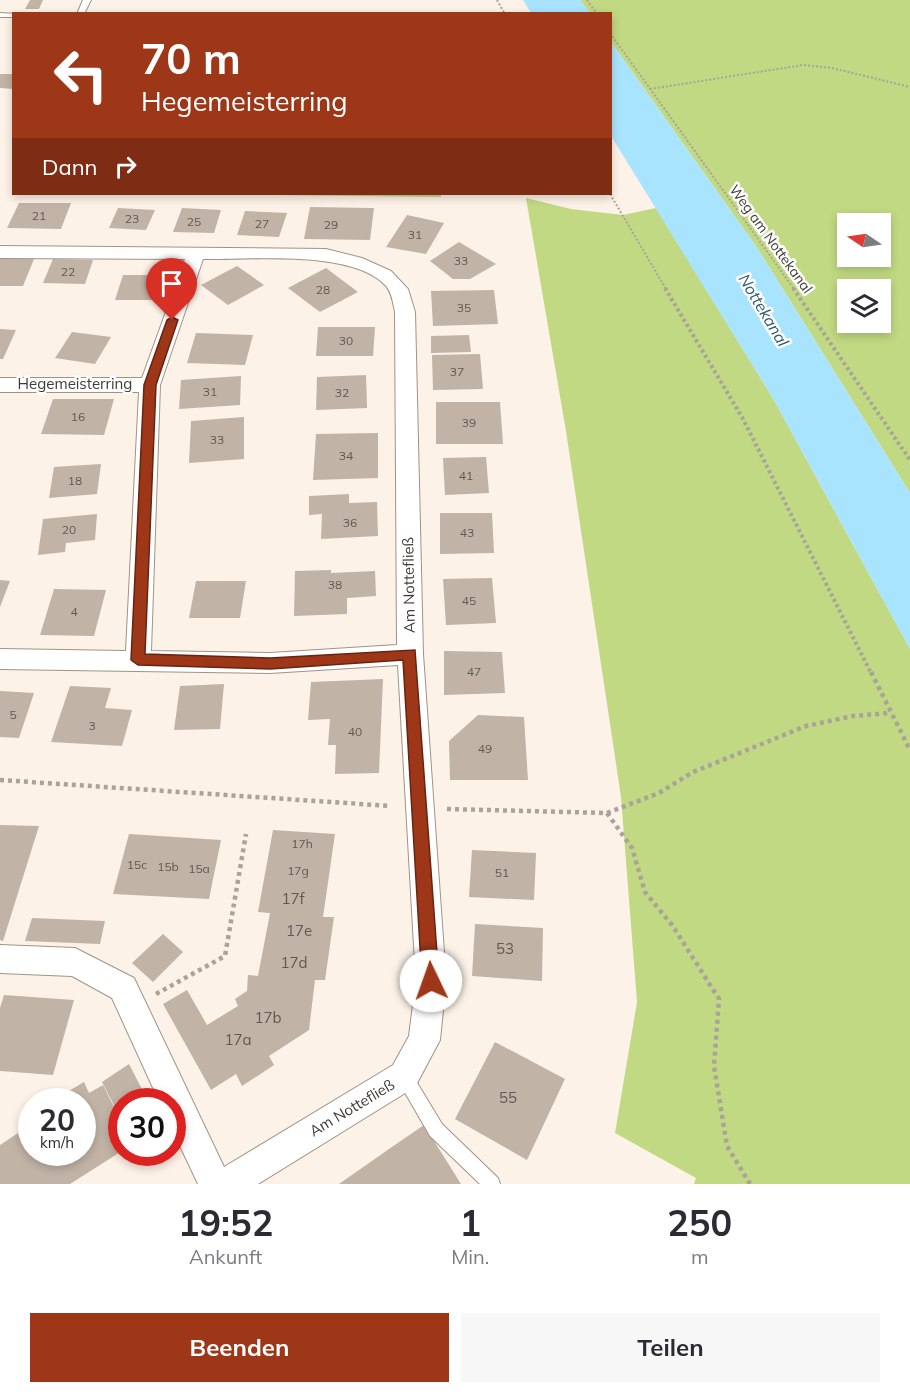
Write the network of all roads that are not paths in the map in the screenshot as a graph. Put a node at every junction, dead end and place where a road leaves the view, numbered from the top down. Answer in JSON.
{"nodes":[{"id":1,"x":0,"y":252,"type":"edge"},
{"id":2,"x":195,"y":256,"type":"junction"},
{"id":3,"x":0,"y":385,"type":"edge"},
{"id":4,"x":150,"y":385,"type":"junction"},
{"id":5,"x":410,"y":654,"type":"junction"},
{"id":6,"x":0,"y":659,"type":"edge"},
{"id":7,"x":138,"y":660,"type":"junction"},
{"id":8,"x":0,"y":959,"type":"edge"},
{"id":9,"x":404,"y":1076,"type":"junction"},
{"id":10,"x":215,"y":1184,"type":"edge"},
{"id":11,"x":227,"y":1184,"type":"edge"},
{"id":12,"x":492,"y":1184,"type":"edge"}],
"edges":[{"from":1,"to":2,"type":"street","name":"Am Nottefließ"},
{"from":2,"to":4,"type":"street","name":"Hegemeisterring"},
{"from":2,"to":5,"type":"street","name":"Am Nottefließ"},
{"from":3,"to":4,"type":"street","name":"Hegemeisterring"},
{"from":4,"to":7,"type":"street","name":"Hegemeisterring"},
{"from":5,"to":7,"type":"street"},
{"from":5,"to":9,"type":"street","name":"Am Nottefließ"},
{"from":6,"to":7,"type":"street"},
{"from":8,"to":10,"type":"street"},
{"from":9,"to":11,"type":"street","name":"Am Nottefließ"},
{"from":9,"to":12,"type":"lane"}]}
